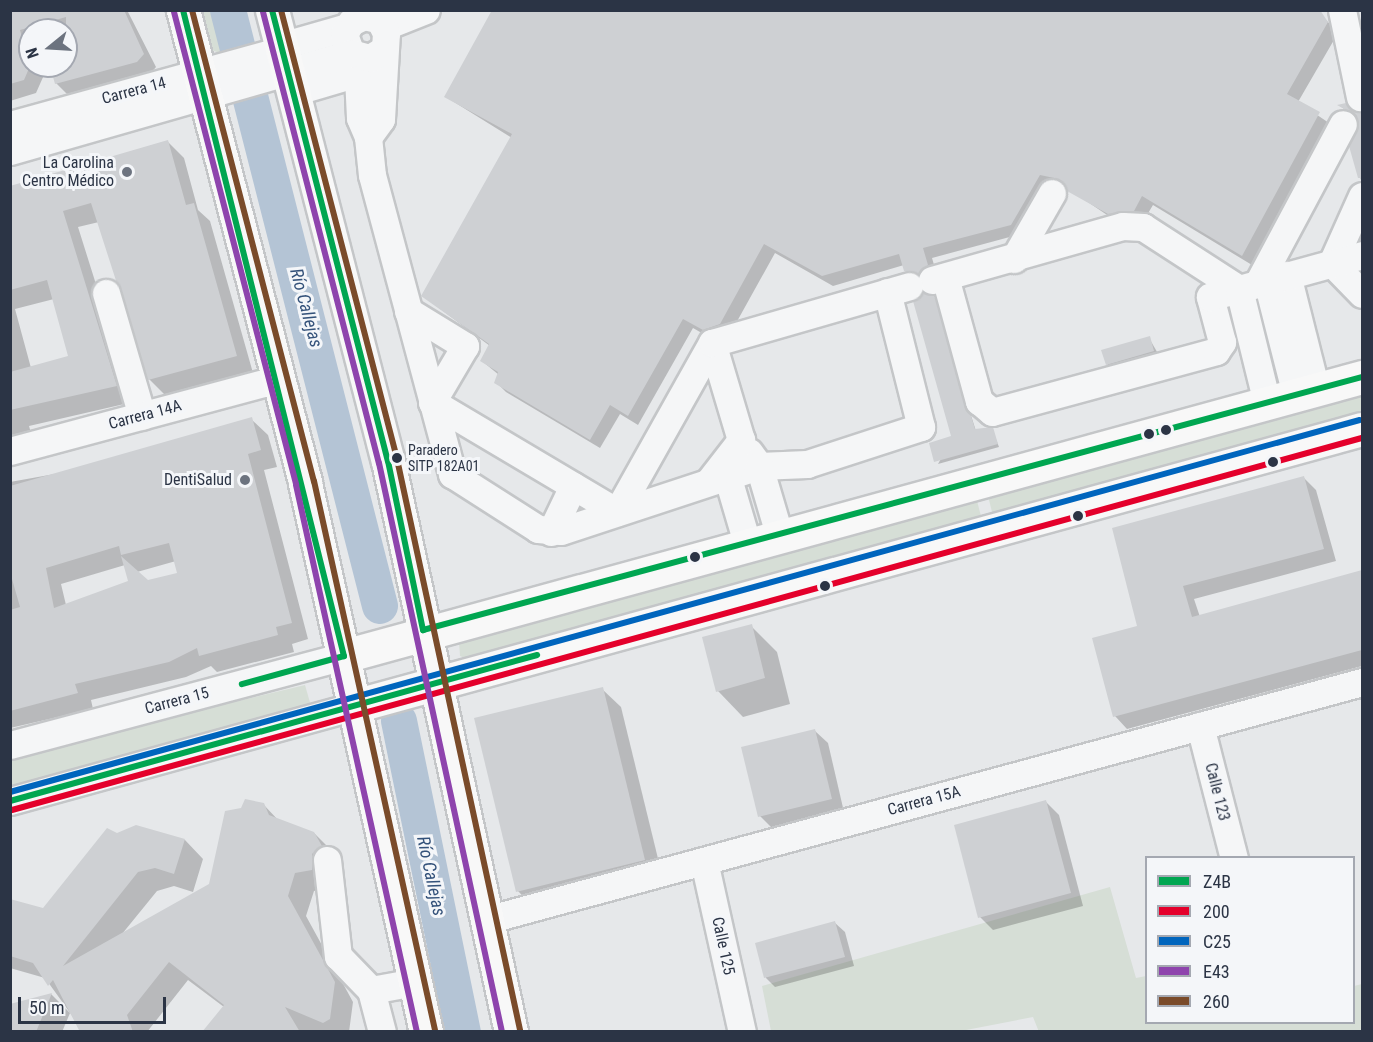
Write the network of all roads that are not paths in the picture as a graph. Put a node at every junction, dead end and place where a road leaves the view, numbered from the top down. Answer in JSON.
{"nodes":[{"id":1,"x":183,"y":10,"type":"edge"},
{"id":2,"x":272,"y":10,"type":"edge"},
{"id":3,"x":426,"y":10,"type":"edge"},
{"id":4,"x":1342,"y":10,"type":"edge"},
{"id":5,"x":363,"y":48,"type":"junction"},
{"id":6,"x":278,"y":66,"type":"junction"},
{"id":7,"x":211,"y":82,"type":"junction"},
{"id":8,"x":1360,"y":98,"type":"dead end"},
{"id":9,"x":1343,"y":124,"type":"dead end"},
{"id":10,"x":17,"y":136,"type":"edge"},
{"id":11,"x":1052,"y":193,"type":"dead end"},
{"id":12,"x":1362,"y":196,"type":"edge"},
{"id":13,"x":1362,"y":255,"type":"edge"},
{"id":14,"x":1014,"y":259,"type":"junction"},
{"id":15,"x":1332,"y":263,"type":"junction"},
{"id":16,"x":1263,"y":282,"type":"junction"},
{"id":17,"x":918,"y":284,"type":"junction"},
{"id":18,"x":106,"y":293,"type":"dead end"},
{"id":19,"x":1362,"y":294,"type":"edge"},
{"id":20,"x":408,"y":311,"type":"junction"},
{"id":21,"x":712,"y":343,"type":"junction"},
{"id":22,"x":1362,"y":377,"type":"edge"},
{"id":23,"x":279,"y":379,"type":"junction"},
{"id":24,"x":1293,"y":396,"type":"junction"},
{"id":25,"x":432,"y":402,"type":"junction"},
{"id":26,"x":142,"y":416,"type":"junction"},
{"id":27,"x":478,"y":429,"type":"junction"},
{"id":28,"x":1362,"y":429,"type":"edge"},
{"id":29,"x":741,"y":440,"type":"junction"},
{"id":30,"x":10,"y":451,"type":"edge"},
{"id":31,"x":759,"y":466,"type":"junction"},
{"id":32,"x":452,"y":474,"type":"junction"},
{"id":33,"x":719,"y":477,"type":"junction"},
{"id":34,"x":573,"y":486,"type":"junction"},
{"id":35,"x":616,"y":512,"type":"junction"},
{"id":36,"x":551,"y":532,"type":"junction"},
{"id":37,"x":779,"y":534,"type":"junction"},
{"id":38,"x":739,"y":545,"type":"junction"},
{"id":39,"x":423,"y":630,"type":"junction"},
{"id":40,"x":344,"y":656,"type":"junction"},
{"id":41,"x":1362,"y":682,"type":"edge"},
{"id":42,"x":434,"y":683,"type":"junction"},
{"id":43,"x":354,"y":706,"type":"junction"},
{"id":44,"x":1200,"y":726,"type":"junction"},
{"id":45,"x":10,"y":746,"type":"edge"},
{"id":46,"x":10,"y":801,"type":"edge"},
{"id":47,"x":1233,"y":856,"type":"edge"},
{"id":48,"x":327,"y":860,"type":"dead end"},
{"id":49,"x":704,"y":861,"type":"junction"},
{"id":50,"x":486,"y":920,"type":"junction"},
{"id":51,"x":415,"y":982,"type":"junction"},
{"id":52,"x":371,"y":990,"type":"junction"},
{"id":53,"x":382,"y":1032,"type":"edge"},
{"id":54,"x":426,"y":1032,"type":"edge"},
{"id":55,"x":511,"y":1032,"type":"edge"},
{"id":56,"x":742,"y":1032,"type":"edge"}],
"edges":[{"from":1,"to":7,"type":"main road"},
{"from":2,"to":6,"type":"main road"},
{"from":3,"to":5,"type":"street"},
{"from":4,"to":8,"type":"street"},
{"from":5,"to":6,"type":"street"},
{"from":5,"to":6,"type":"street"},
{"from":5,"to":20,"type":"street"},
{"from":6,"to":7,"type":"street","name":"Carrera 14"},
{"from":6,"to":39,"type":"main road"},
{"from":7,"to":10,"type":"street","name":"Carrera 14"},
{"from":7,"to":23,"type":"main road"},
{"from":9,"to":16,"type":"street"},
{"from":11,"to":14,"type":"street"},
{"from":12,"to":15,"type":"street"},
{"from":13,"to":15,"type":"street"},
{"from":14,"to":16,"type":"street"},
{"from":14,"to":17,"type":"street"},
{"from":15,"to":16,"type":"street"},
{"from":15,"to":19,"type":"street"},
{"from":16,"to":17,"type":"street"},
{"from":16,"to":24,"type":"street"},
{"from":16,"to":24,"type":"street"},
{"from":17,"to":21,"type":"street"},
{"from":17,"to":31,"type":"street"},
{"from":18,"to":26,"type":"street"},
{"from":20,"to":25,"type":"street"},
{"from":20,"to":25,"type":"street"},
{"from":21,"to":29,"type":"street"},
{"from":21,"to":35,"type":"street"},
{"from":22,"to":24,"type":"main road"},
{"from":23,"to":26,"type":"street","name":"Carrera 14A"},
{"from":23,"to":40,"type":"main road"},
{"from":24,"to":37,"type":"main road"},
{"from":25,"to":27,"type":"street"},
{"from":25,"to":32,"type":"street"},
{"from":26,"to":30,"type":"street","name":"Carrera 14A"},
{"from":27,"to":32,"type":"street"},
{"from":27,"to":34,"type":"street"},
{"from":28,"to":42,"type":"main road"},
{"from":29,"to":31,"type":"street"},
{"from":29,"to":33,"type":"street"},
{"from":31,"to":33,"type":"street"},
{"from":31,"to":37,"type":"street"},
{"from":32,"to":36,"type":"street"},
{"from":33,"to":35,"type":"street"},
{"from":33,"to":38,"type":"street"},
{"from":34,"to":35,"type":"street"},
{"from":34,"to":36,"type":"street"},
{"from":35,"to":36,"type":"street"},
{"from":37,"to":38,"type":"main road"},
{"from":38,"to":39,"type":"main road"},
{"from":39,"to":40,"type":"main road"},
{"from":39,"to":42,"type":"main road"},
{"from":40,"to":43,"type":"main road"},
{"from":40,"to":45,"type":"street","name":"Carrera 15"},
{"from":41,"to":44,"type":"street","name":"Carrera 15A"},
{"from":42,"to":43,"type":"main road"},
{"from":42,"to":50,"type":"main road"},
{"from":43,"to":46,"type":"street"},
{"from":43,"to":51,"type":"main road"},
{"from":44,"to":47,"type":"street","name":"Calle 123"},
{"from":44,"to":49,"type":"street","name":"Carrera 15A"},
{"from":48,"to":52,"type":"street"},
{"from":49,"to":50,"type":"street","name":"Carrera 15A"},
{"from":49,"to":56,"type":"street","name":"Calle 125"},
{"from":50,"to":55,"type":"main road"},
{"from":51,"to":52,"type":"street"},
{"from":51,"to":54,"type":"main road"},
{"from":52,"to":53,"type":"street"}]}
